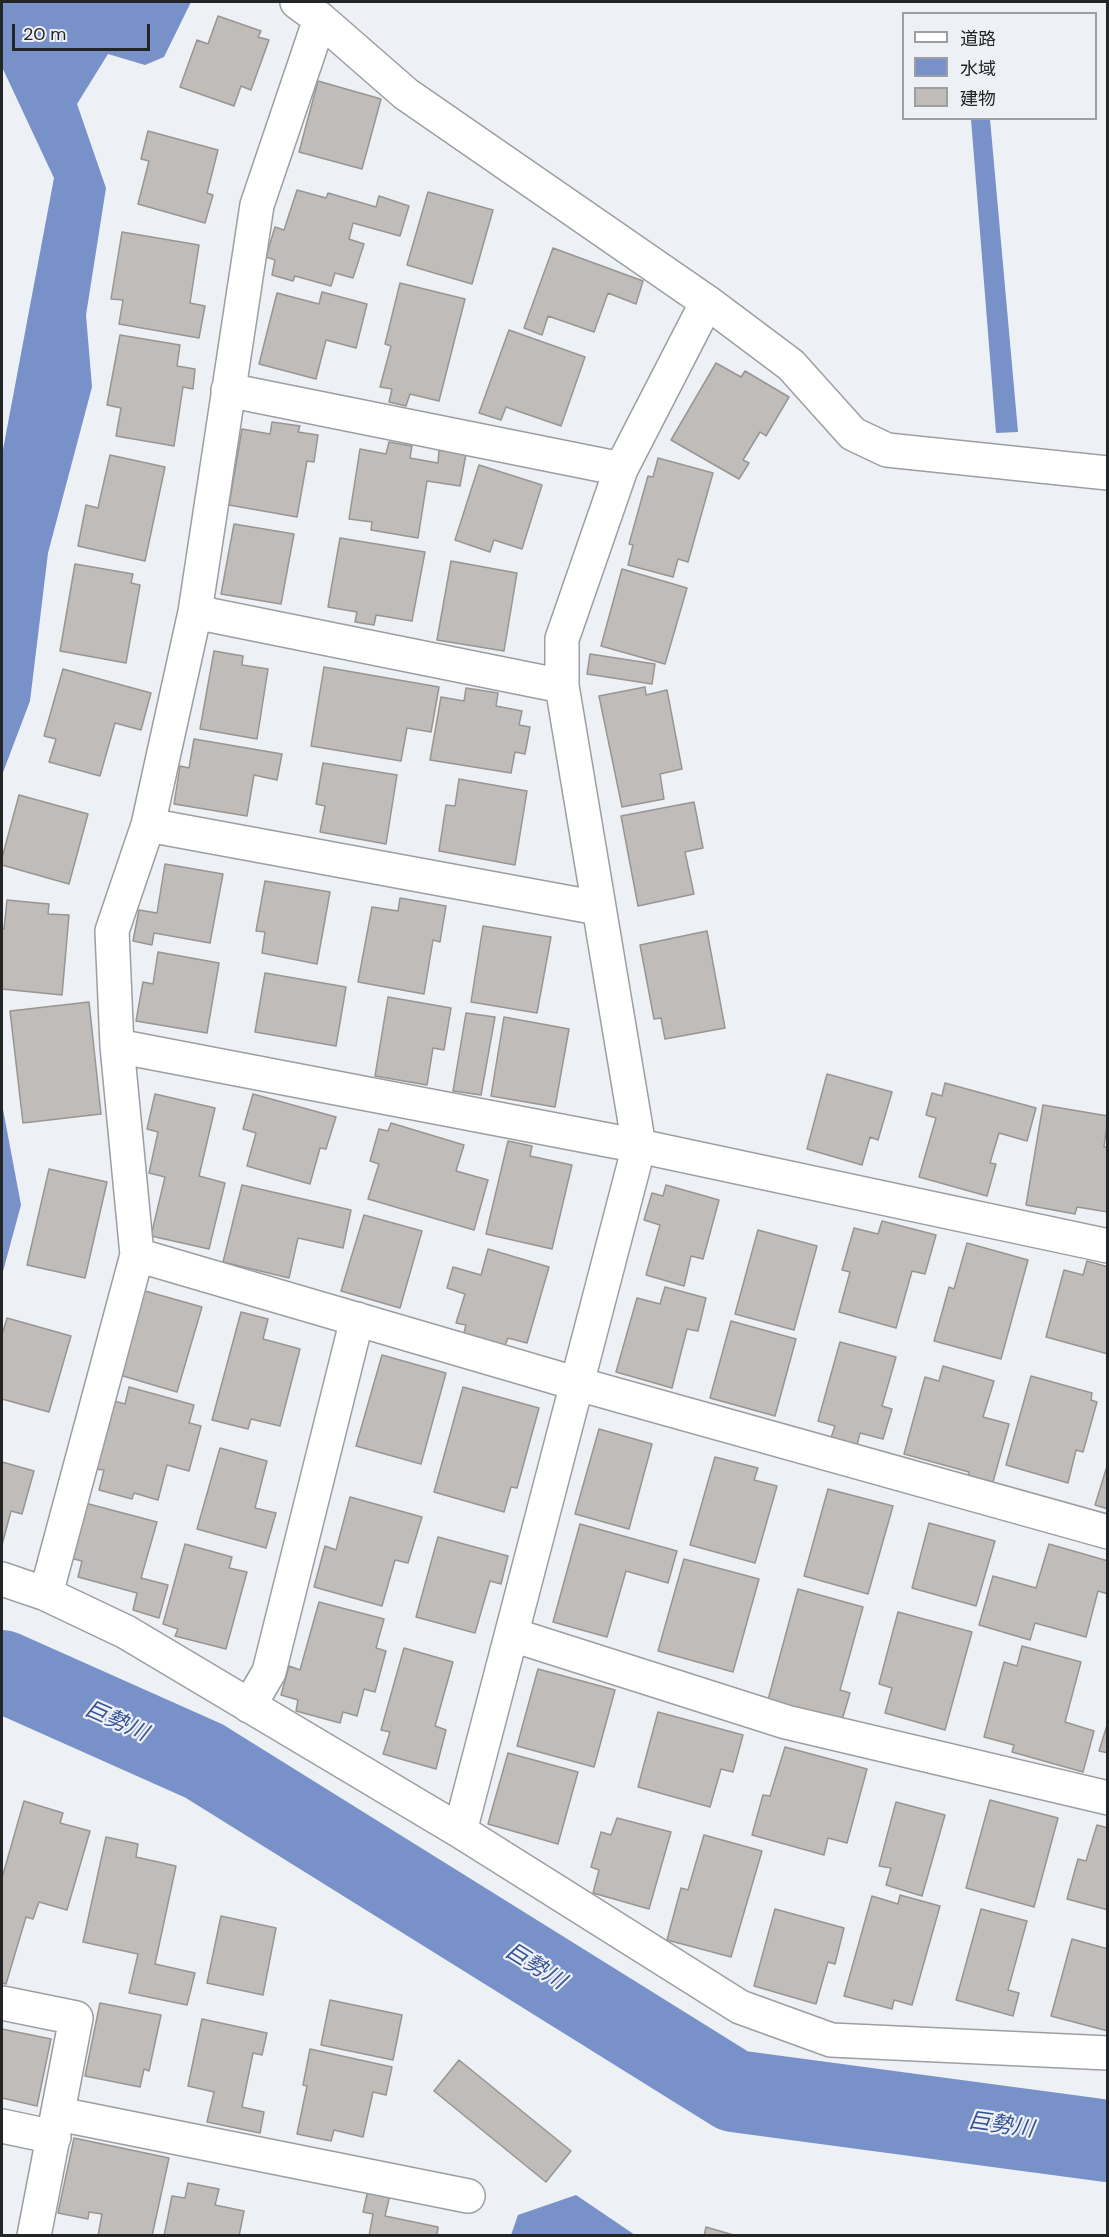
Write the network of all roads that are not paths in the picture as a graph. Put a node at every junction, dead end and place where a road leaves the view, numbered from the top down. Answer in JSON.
{"nodes":[{"id":1,"x":308,"y":10,"type":"edge"},
{"id":2,"x":707,"y":302,"type":"junction"},
{"id":3,"x":228,"y":390,"type":"junction"},
{"id":4,"x":621,"y":469,"type":"junction"},
{"id":5,"x":1107,"y":473,"type":"edge"},
{"id":6,"x":195,"y":612,"type":"junction"},
{"id":7,"x":562,"y":686,"type":"junction"},
{"id":8,"x":148,"y":825,"type":"junction"},
{"id":9,"x":598,"y":908,"type":"junction"},
{"id":10,"x":117,"y":1046,"type":"junction"},
{"id":11,"x":639,"y":1146,"type":"junction"},
{"id":12,"x":1107,"y":1246,"type":"edge"},
{"id":13,"x":137,"y":1255,"type":"junction"},
{"id":14,"x":357,"y":1319,"type":"junction"},
{"id":15,"x":578,"y":1384,"type":"junction"},
{"id":16,"x":1107,"y":1532,"type":"edge"},
{"id":17,"x":2,"y":1579,"type":"edge"},
{"id":18,"x":46,"y":1594,"type":"junction"},
{"id":19,"x":513,"y":1635,"type":"junction"},
{"id":20,"x":249,"y":1706,"type":"junction"},
{"id":21,"x":1107,"y":1798,"type":"edge"},
{"id":22,"x":460,"y":1831,"type":"junction"},
{"id":23,"x":2,"y":2003,"type":"edge"},
{"id":24,"x":1107,"y":2053,"type":"edge"},
{"id":25,"x":57,"y":2125,"type":"junction"},
{"id":26,"x":2,"y":2126,"type":"edge"},
{"id":27,"x":468,"y":2196,"type":"dead end"},
{"id":28,"x":34,"y":2235,"type":"edge"}],
"edges":[{"from":1,"to":2,"type":"street"},
{"from":1,"to":3,"type":"street"},
{"from":2,"to":4,"type":"street"},
{"from":2,"to":5,"type":"street"},
{"from":3,"to":4,"type":"street"},
{"from":3,"to":6,"type":"street"},
{"from":4,"to":7,"type":"street"},
{"from":6,"to":7,"type":"street"},
{"from":6,"to":8,"type":"street"},
{"from":7,"to":9,"type":"street"},
{"from":8,"to":9,"type":"street"},
{"from":8,"to":10,"type":"street"},
{"from":9,"to":11,"type":"street"},
{"from":10,"to":11,"type":"street"},
{"from":10,"to":13,"type":"street"},
{"from":11,"to":12,"type":"street"},
{"from":11,"to":15,"type":"street"},
{"from":13,"to":14,"type":"street"},
{"from":13,"to":18,"type":"street"},
{"from":14,"to":15,"type":"street"},
{"from":14,"to":20,"type":"street"},
{"from":15,"to":16,"type":"street"},
{"from":15,"to":19,"type":"street"},
{"from":17,"to":18,"type":"street"},
{"from":18,"to":20,"type":"street"},
{"from":19,"to":21,"type":"street"},
{"from":19,"to":22,"type":"street"},
{"from":20,"to":22,"type":"street"},
{"from":22,"to":24,"type":"street"},
{"from":23,"to":25,"type":"street"},
{"from":25,"to":26,"type":"street"},
{"from":25,"to":27,"type":"street"},
{"from":25,"to":28,"type":"street"}]}
